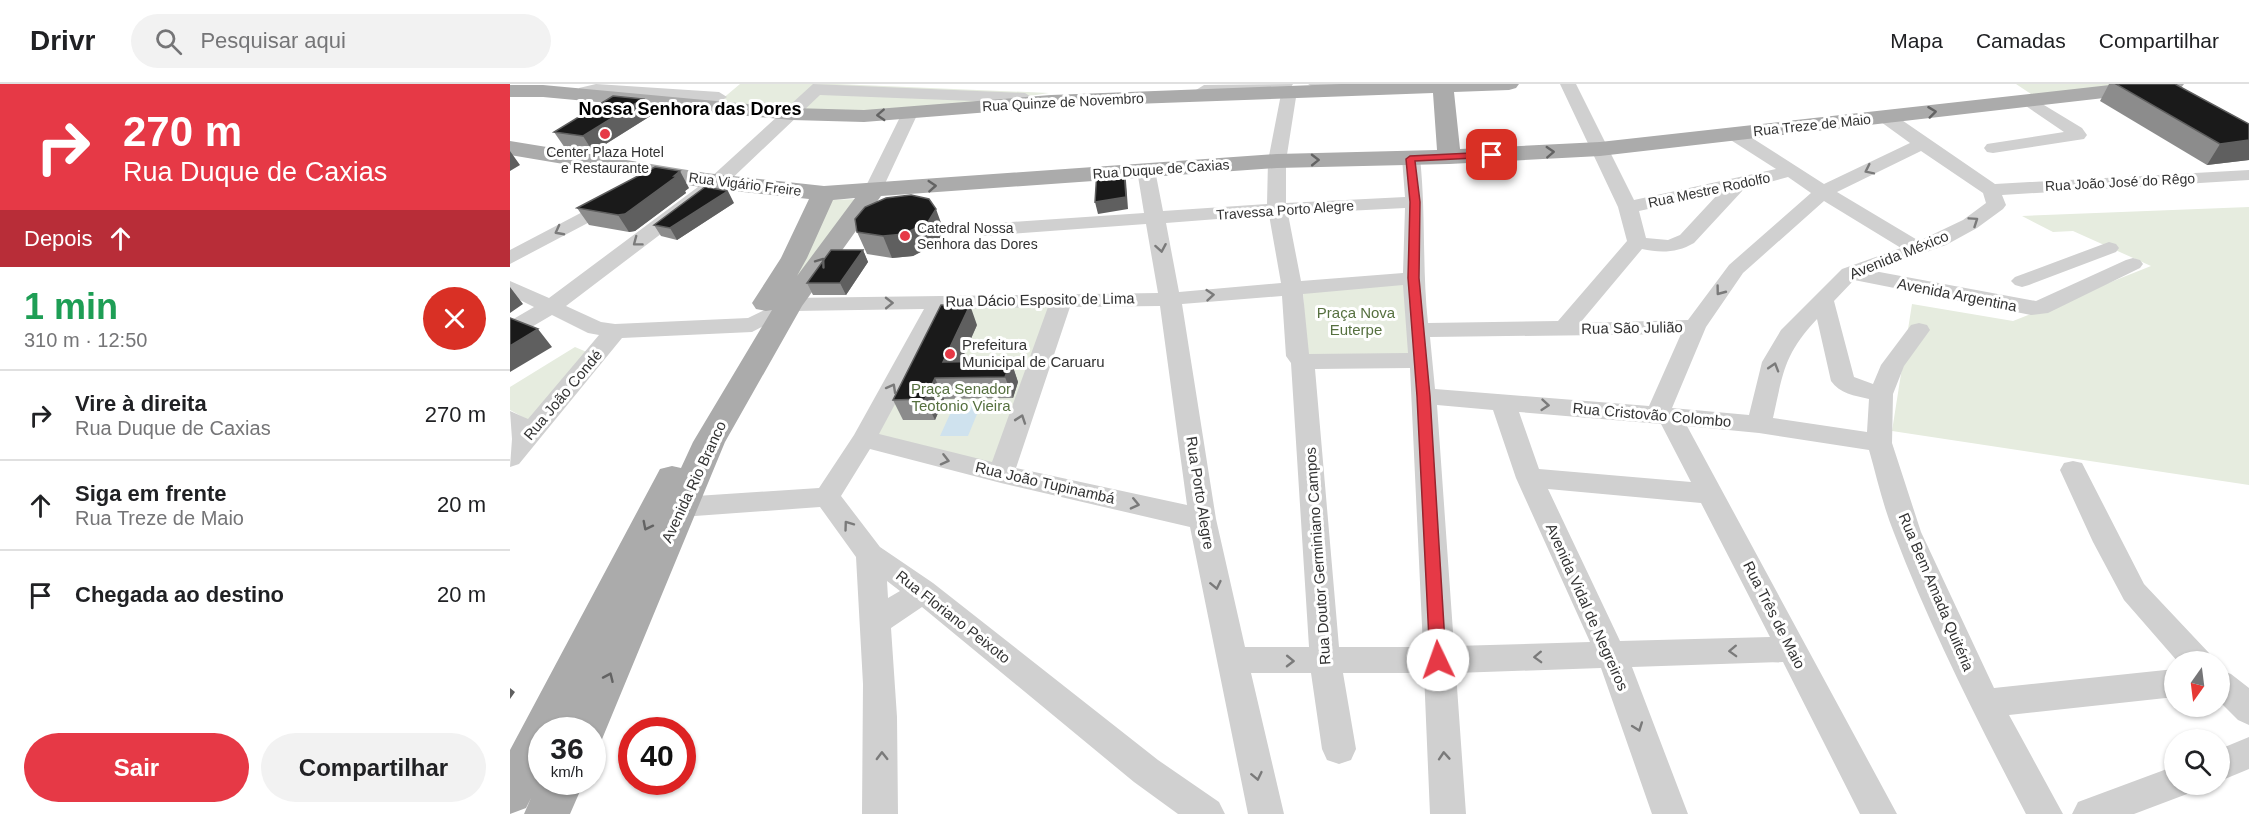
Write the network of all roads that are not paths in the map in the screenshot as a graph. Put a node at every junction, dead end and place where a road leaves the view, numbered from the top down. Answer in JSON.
{"nodes":[{"id":1,"x":735,"y":84,"type":"edge"},
{"id":2,"x":1316,"y":84,"type":"edge"},
{"id":3,"x":1373,"y":84,"type":"edge"},
{"id":4,"x":1509,"y":84,"type":"edge"},
{"id":5,"x":1568,"y":84,"type":"edge"},
{"id":6,"x":2174,"y":84,"type":"edge"},
{"id":7,"x":1443,"y":85,"type":"edge"},
{"id":8,"x":819,"y":87,"type":"edge"},
{"id":9,"x":548,"y":88,"type":"edge"},
{"id":10,"x":1287,"y":88,"type":"edge"},
{"id":11,"x":510,"y":91,"type":"edge"},
{"id":12,"x":1021,"y":93,"type":"edge"},
{"id":13,"x":2030,"y":95,"type":"edge"},
{"id":14,"x":714,"y":102,"type":"junction"},
{"id":15,"x":510,"y":105,"type":"edge"},
{"id":16,"x":971,"y":108,"type":"junction"},
{"id":17,"x":910,"y":113,"type":"junction"},
{"id":18,"x":792,"y":114,"type":"junction"},
{"id":19,"x":1887,"y":118,"type":"junction"},
{"id":20,"x":1732,"y":133,"type":"junction"},
{"id":21,"x":1922,"y":144,"type":"junction"},
{"id":22,"x":510,"y":148,"type":"edge"},
{"id":23,"x":1993,"y":148,"type":"dead end"},
{"id":24,"x":1600,"y":149,"type":"junction"},
{"id":25,"x":1449,"y":157,"type":"junction"},
{"id":26,"x":1410,"y":159,"type":"junction"},
{"id":27,"x":1277,"y":161,"type":"junction"},
{"id":28,"x":1146,"y":170,"type":"junction"},
{"id":29,"x":1790,"y":171,"type":"junction"},
{"id":30,"x":666,"y":173,"type":"junction"},
{"id":31,"x":2249,"y":175,"type":"edge"},
{"id":32,"x":717,"y":182,"type":"junction"},
{"id":33,"x":1737,"y":185,"type":"junction"},
{"id":34,"x":873,"y":190,"type":"junction"},
{"id":35,"x":1991,"y":190,"type":"junction"},
{"id":36,"x":1823,"y":192,"type":"junction"},
{"id":37,"x":824,"y":193,"type":"junction"},
{"id":38,"x":1415,"y":202,"type":"junction"},
{"id":39,"x":1628,"y":207,"type":"junction"},
{"id":40,"x":1276,"y":209,"type":"junction"},
{"id":41,"x":1155,"y":218,"type":"junction"},
{"id":42,"x":983,"y":230,"type":"dead end"},
{"id":43,"x":1637,"y":242,"type":"junction"},
{"id":44,"x":2109,"y":248,"type":"dead end"},
{"id":45,"x":1917,"y":249,"type":"junction"},
{"id":46,"x":510,"y":258,"type":"edge"},
{"id":47,"x":2133,"y":264,"type":"dead end"},
{"id":48,"x":1849,"y":273,"type":"junction"},
{"id":49,"x":1413,"y":278,"type":"junction"},
{"id":50,"x":2022,"y":280,"type":"dead end"},
{"id":51,"x":510,"y":287,"type":"edge"},
{"id":52,"x":1292,"y":288,"type":"junction"},
{"id":53,"x":1170,"y":299,"type":"junction"},
{"id":54,"x":1823,"y":299,"type":"junction"},
{"id":55,"x":940,"y":301,"type":"junction"},
{"id":56,"x":1061,"y":302,"type":"junction"},
{"id":57,"x":789,"y":305,"type":"junction"},
{"id":58,"x":552,"y":306,"type":"junction"},
{"id":59,"x":752,"y":325,"type":"junction"},
{"id":60,"x":1570,"y":327,"type":"junction"},
{"id":61,"x":1695,"y":327,"type":"junction"},
{"id":62,"x":510,"y":330,"type":"edge"},
{"id":63,"x":1417,"y":330,"type":"junction"},
{"id":64,"x":1919,"y":330,"type":"dead end"},
{"id":65,"x":615,"y":331,"type":"junction"},
{"id":66,"x":1419,"y":360,"type":"junction"},
{"id":67,"x":1303,"y":362,"type":"junction"},
{"id":68,"x":1881,"y":394,"type":"junction"},
{"id":69,"x":1424,"y":396,"type":"junction"},
{"id":70,"x":1503,"y":402,"type":"junction"},
{"id":71,"x":1663,"y":416,"type":"junction"},
{"id":72,"x":510,"y":419,"type":"edge"},
{"id":73,"x":1759,"y":424,"type":"junction"},
{"id":74,"x":876,"y":442,"type":"junction"},
{"id":75,"x":1879,"y":443,"type":"junction"},
{"id":76,"x":517,"y":449,"type":"edge"},
{"id":77,"x":2073,"y":470,"type":"dead end"},
{"id":78,"x":1001,"y":474,"type":"junction"},
{"id":79,"x":1529,"y":478,"type":"junction"},
{"id":80,"x":1712,"y":494,"type":"junction"},
{"id":81,"x":827,"y":497,"type":"junction"},
{"id":82,"x":681,"y":507,"type":"junction"},
{"id":83,"x":1202,"y":519,"type":"junction"},
{"id":84,"x":870,"y":555,"type":"junction"},
{"id":85,"x":923,"y":591,"type":"junction"},
{"id":86,"x":876,"y":622,"type":"junction"},
{"id":87,"x":1791,"y":649,"type":"junction"},
{"id":88,"x":2188,"y":651,"type":"edge"},
{"id":89,"x":1611,"y":654,"type":"junction"},
{"id":90,"x":1232,"y":660,"type":"junction"},
{"id":91,"x":1438,"y":660,"type":"junction"},
{"id":92,"x":1325,"y":661,"type":"junction"},
{"id":93,"x":2164,"y":683,"type":"edge"},
{"id":94,"x":2230,"y":691,"type":"edge"},
{"id":95,"x":1985,"y":703,"type":"junction"},
{"id":96,"x":2249,"y":710,"type":"edge"},
{"id":97,"x":554,"y":717,"type":"edge"},
{"id":98,"x":591,"y":717,"type":"edge"},
{"id":99,"x":1339,"y":749,"type":"dead end"},
{"id":100,"x":2249,"y":753,"type":"edge"},
{"id":101,"x":2230,"y":761,"type":"edge"},
{"id":102,"x":2164,"y":789,"type":"edge"},
{"id":103,"x":542,"y":795,"type":"edge"},
{"id":104,"x":2134,"y":808,"type":"edge"},
{"id":105,"x":547,"y":814,"type":"edge"},
{"id":106,"x":880,"y":814,"type":"edge"},
{"id":107,"x":1207,"y":814,"type":"edge"},
{"id":108,"x":1266,"y":814,"type":"edge"},
{"id":109,"x":1448,"y":814,"type":"edge"},
{"id":110,"x":1670,"y":814,"type":"edge"},
{"id":111,"x":1879,"y":814,"type":"edge"},
{"id":112,"x":2045,"y":814,"type":"edge"},
{"id":113,"x":2090,"y":814,"type":"edge"}],
"edges":[{"from":1,"to":14,"type":"street"},
{"from":2,"to":3,"type":"street"},
{"from":4,"to":7,"type":"main road","name":"Rua Quinze de Novembro"},
{"from":5,"to":24,"type":"street"},
{"from":6,"to":13,"type":"main road","name":"Rua Treze de Maio"},
{"from":7,"to":10,"type":"main road","name":"Rua Quinze de Novembro"},
{"from":7,"to":25,"type":"main road"},
{"from":8,"to":12,"type":"street"},
{"from":8,"to":18,"type":"street"},
{"from":9,"to":11,"type":"main road","name":"Rua Quinze de Novembro"},
{"from":9,"to":14,"type":"main road","name":"Rua Quinze de Novembro"},
{"from":9,"to":15,"type":"main road"},
{"from":10,"to":12,"type":"street"},
{"from":10,"to":16,"type":"main road","name":"Rua Quinze de Novembro"},
{"from":10,"to":27,"type":"street","name":"Rua Doutor Germiniano Campos"},
{"from":12,"to":16,"type":"street"},
{"from":19,"to":13,"type":"main road","name":"Rua Treze de Maio","one_way":true},
{"from":13,"to":23,"type":"street"},
{"from":14,"to":18,"type":"main road","name":"Rua Quinze de Novembro"},
{"from":16,"to":17,"type":"main road","name":"Rua Quinze de Novembro"},
{"from":17,"to":18,"type":"main road","name":"Rua Quinze de Novembro","one_way":true},
{"from":17,"to":34,"type":"street"},
{"from":18,"to":32,"type":"street"},
{"from":19,"to":20,"type":"main road","name":"Rua Treze de Maio"},
{"from":19,"to":21,"type":"street"},
{"from":20,"to":24,"type":"main road","name":"Rua Treze de Maio"},
{"from":20,"to":29,"type":"street"},
{"from":21,"to":35,"type":"street"},
{"from":21,"to":36,"type":"street","one_way":true},
{"from":22,"to":30,"type":"main road","name":"Rua Vigário Freire"},
{"from":25,"to":24,"type":"main road","name":"Rua Treze de Maio","one_way":true},
{"from":24,"to":39,"type":"street"},
{"from":25,"to":26,"type":"main road","name":"Rua Duque de Caxias"},
{"from":27,"to":26,"type":"main road","name":"Rua Duque de Caxias","one_way":true},
{"from":26,"to":38,"type":"street"},
{"from":27,"to":28,"type":"main road","name":"Rua Duque de Caxias"},
{"from":27,"to":40,"type":"street","name":"Rua Doutor Germiniano Campos"},
{"from":34,"to":28,"type":"main road","name":"Rua Duque de Caxias","one_way":true},
{"from":28,"to":41,"type":"street","name":"Rua Porto Alegre"},
{"from":29,"to":33,"type":"street","name":"Rua Mestre Rodolfo"},
{"from":29,"to":36,"type":"street"},
{"from":30,"to":32,"type":"main road","name":"Rua Vigário Freire"},
{"from":30,"to":46,"type":"street","one_way":true},
{"from":31,"to":35,"type":"street","name":"Rua João José do Rêgo"},
{"from":32,"to":37,"type":"main road","name":"Rua Vigário Freire"},
{"from":32,"to":58,"type":"street","one_way":true},
{"from":33,"to":39,"type":"street","name":"Rua Mestre Rodolfo"},
{"from":33,"to":43,"type":"street"},
{"from":34,"to":37,"type":"main road","name":"Rua Vigário Freire"},
{"from":57,"to":34,"type":"main road","name":"Avenida Rio Branco","one_way":true},
{"from":45,"to":35,"type":"street","name":"Avenida México","one_way":true},
{"from":36,"to":45,"type":"street"},
{"from":36,"to":61,"type":"street","one_way":true},
{"from":37,"to":59,"type":"main road","name":"Avenida Rio Branco"},
{"from":38,"to":40,"type":"street","name":"Travessa Porto Alegre"},
{"from":38,"to":49,"type":"street"},
{"from":39,"to":43,"type":"street"},
{"from":40,"to":41,"type":"street","name":"Travessa Porto Alegre"},
{"from":40,"to":52,"type":"street","name":"Rua Doutor Germiniano Campos"},
{"from":41,"to":42,"type":"street","name":"Travessa Porto Alegre"},
{"from":41,"to":53,"type":"street","name":"Rua Porto Alegre","one_way":true},
{"from":43,"to":60,"type":"street"},
{"from":44,"to":50,"type":"street"},
{"from":45,"to":48,"type":"street","name":"Avenida México"},
{"from":47,"to":48,"type":"street","name":"Avenida Argentina"},
{"from":48,"to":54,"type":"street","name":"Avenida México"},
{"from":49,"to":52,"type":"street","name":"Rua Dácio Esposito de Lima"},
{"from":49,"to":63,"type":"street"},
{"from":51,"to":58,"type":"street"},
{"from":53,"to":52,"type":"street","name":"Rua Dácio Esposito de Lima","one_way":true},
{"from":52,"to":67,"type":"street","name":"Rua Doutor Germiniano Campos"},
{"from":53,"to":56,"type":"street","name":"Rua Dácio Esposito de Lima"},
{"from":53,"to":83,"type":"street","name":"Rua Porto Alegre"},
{"from":54,"to":68,"type":"street"},
{"from":73,"to":54,"type":"street","name":"Avenida México","one_way":true},
{"from":55,"to":56,"type":"street","name":"Rua Dácio Esposito de Lima"},
{"from":57,"to":55,"type":"street","name":"Rua Dácio Esposito de Lima","one_way":true},
{"from":74,"to":55,"type":"street","one_way":true},
{"from":78,"to":56,"type":"street","one_way":true},
{"from":57,"to":59,"type":"street"},
{"from":57,"to":82,"type":"main road","name":"Avenida Rio Branco"},
{"from":58,"to":62,"type":"street"},
{"from":58,"to":65,"type":"street"},
{"from":59,"to":65,"type":"street"},
{"from":59,"to":97,"type":"main road","name":"Avenida Rio Branco","one_way":true},
{"from":60,"to":61,"type":"street","name":"Rua São Julião"},
{"from":60,"to":63,"type":"street","name":"Rua São Julião"},
{"from":61,"to":71,"type":"street"},
{"from":63,"to":66,"type":"street"},
{"from":64,"to":68,"type":"street","name":"Rua Bem Amada Quitéria"},
{"from":65,"to":76,"type":"street","name":"Rua João Condé"},
{"from":66,"to":67,"type":"street"},
{"from":66,"to":69,"type":"street"},
{"from":67,"to":92,"type":"street","name":"Rua Doutor Germiniano Campos"},
{"from":68,"to":75,"type":"street","name":"Rua Bem Amada Quitéria"},
{"from":69,"to":70,"type":"street","name":"Rua Cristovão Colombo"},
{"from":69,"to":91,"type":"street"},
{"from":70,"to":71,"type":"street","name":"Rua Cristovão Colombo","one_way":true},
{"from":70,"to":79,"type":"street","name":"Avenida Vidal de Negreiros"},
{"from":71,"to":73,"type":"street","name":"Rua Cristovão Colombo"},
{"from":71,"to":80,"type":"street","name":"Rua Três de Maio"},
{"from":72,"to":76,"type":"street"},
{"from":73,"to":75,"type":"street","name":"Rua Cristovão Colombo"},
{"from":74,"to":78,"type":"street","name":"Rua João Tupinambá","one_way":true},
{"from":74,"to":81,"type":"street"},
{"from":75,"to":95,"type":"street","name":"Rua Bem Amada Quitéria"},
{"from":77,"to":88,"type":"street"},
{"from":78,"to":83,"type":"street","name":"Rua João Tupinambá","one_way":true},
{"from":79,"to":80,"type":"street"},
{"from":79,"to":89,"type":"street","name":"Avenida Vidal de Negreiros"},
{"from":80,"to":87,"type":"street","name":"Rua Três de Maio"},
{"from":81,"to":82,"type":"street"},
{"from":84,"to":81,"type":"street","name":"Rua Floriano Peixoto","one_way":true},
{"from":98,"to":82,"type":"main road","name":"Avenida Rio Branco","one_way":true},
{"from":83,"to":90,"type":"street","name":"Rua Porto Alegre","one_way":true},
{"from":84,"to":85,"type":"street","name":"Rua Floriano Peixoto"},
{"from":84,"to":86,"type":"street"},
{"from":85,"to":86,"type":"street"},
{"from":85,"to":107,"type":"street","name":"Rua Floriano Peixoto"},
{"from":106,"to":86,"type":"street","one_way":true},
{"from":87,"to":89,"type":"street","one_way":true},
{"from":87,"to":111,"type":"street","name":"Rua Três de Maio"},
{"from":89,"to":91,"type":"street","one_way":true},
{"from":89,"to":110,"type":"street","name":"Avenida Vidal de Negreiros","one_way":true},
{"from":90,"to":92,"type":"street","one_way":true},
{"from":90,"to":108,"type":"street","name":"Rua Porto Alegre","one_way":true},
{"from":91,"to":92,"type":"street"},
{"from":109,"to":91,"type":"street","one_way":true},
{"from":92,"to":99,"type":"street","name":"Rua Doutor Germiniano Campos"},
{"from":93,"to":95,"type":"street"},
{"from":94,"to":96,"type":"street"},
{"from":95,"to":112,"type":"street","name":"Rua Bem Amada Quitéria"},
{"from":100,"to":101,"type":"street"},
{"from":102,"to":104,"type":"street"},
{"from":103,"to":105,"type":"main road","name":"Avenida Rio Branco"},
{"from":104,"to":113,"type":"street"}]}
